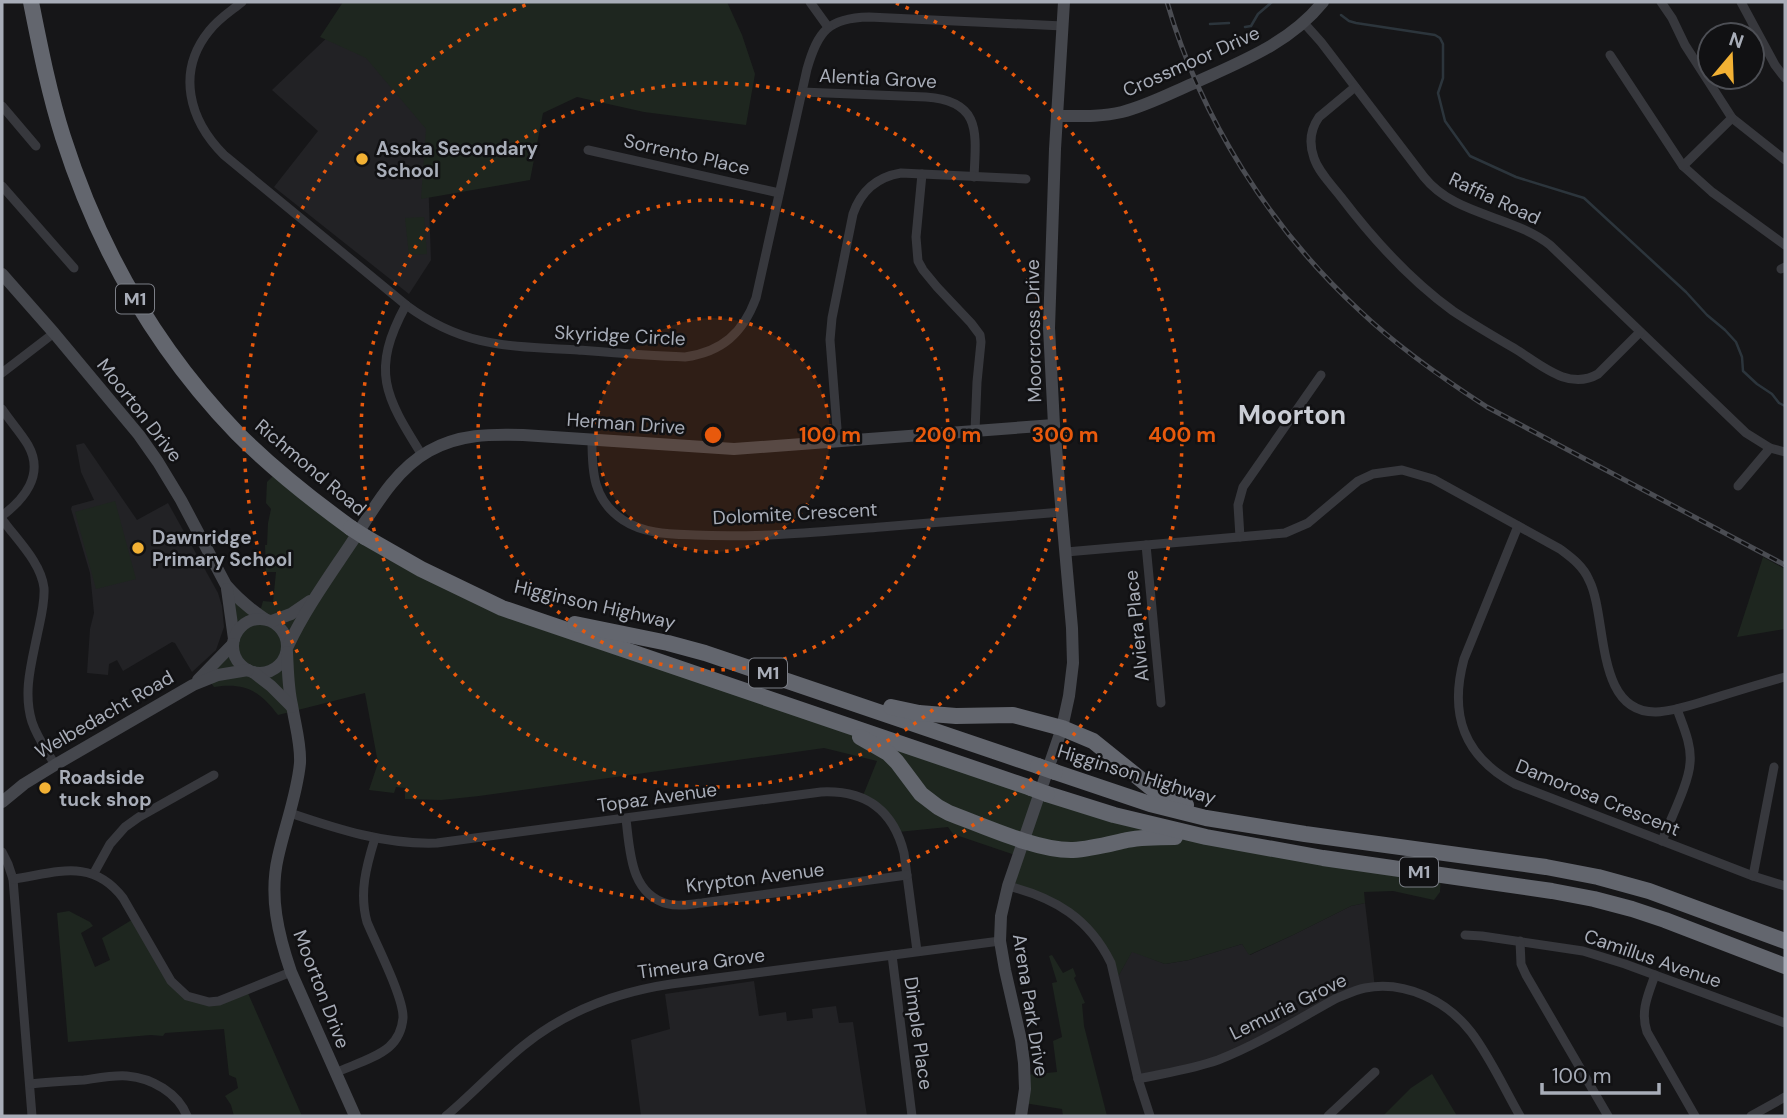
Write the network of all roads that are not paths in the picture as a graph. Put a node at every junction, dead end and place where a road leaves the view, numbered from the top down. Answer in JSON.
{"nodes":[{"id":1,"x":30,"y":2,"type":"edge"},
{"id":2,"x":43,"y":2,"type":"edge"},
{"id":3,"x":242,"y":2,"type":"edge"},
{"id":4,"x":810,"y":2,"type":"edge"},
{"id":5,"x":1064,"y":2,"type":"edge"},
{"id":6,"x":1324,"y":2,"type":"edge"},
{"id":7,"x":1661,"y":2,"type":"edge"},
{"id":8,"x":1741,"y":2,"type":"edge"},
{"id":9,"x":1304,"y":23,"type":"junction"},
{"id":10,"x":1063,"y":26,"type":"junction"},
{"id":11,"x":828,"y":27,"type":"junction"},
{"id":12,"x":1610,"y":55,"type":"dead end"},
{"id":13,"x":1785,"y":78,"type":"edge"},
{"id":14,"x":1355,"y":87,"type":"junction"},
{"id":15,"x":802,"y":92,"type":"junction"},
{"id":16,"x":2,"y":106,"type":"edge"},
{"id":17,"x":1057,"y":116,"type":"junction"},
{"id":18,"x":1732,"y":118,"type":"junction"},
{"id":19,"x":62,"y":135,"type":"junction"},
{"id":20,"x":36,"y":146,"type":"dead end"},
{"id":21,"x":588,"y":150,"type":"dead end"},
{"id":22,"x":1785,"y":160,"type":"edge"},
{"id":23,"x":1683,"y":166,"type":"junction"},
{"id":24,"x":922,"y":174,"type":"junction"},
{"id":25,"x":974,"y":177,"type":"junction"},
{"id":26,"x":1026,"y":179,"type":"dead end"},
{"id":27,"x":2,"y":186,"type":"edge"},
{"id":28,"x":779,"y":193,"type":"junction"},
{"id":29,"x":1785,"y":245,"type":"edge"},
{"id":30,"x":74,"y":268,"type":"dead end"},
{"id":31,"x":2,"y":274,"type":"edge"},
{"id":32,"x":406,"y":305,"type":"junction"},
{"id":33,"x":1640,"y":332,"type":"junction"},
{"id":34,"x":54,"y":333,"type":"junction"},
{"id":35,"x":2,"y":373,"type":"edge"},
{"id":36,"x":1321,"y":375,"type":"dead end"},
{"id":37,"x":3,"y":414,"type":"edge"},
{"id":38,"x":1054,"y":425,"type":"junction"},
{"id":39,"x":975,"y":430,"type":"junction"},
{"id":40,"x":592,"y":440,"type":"junction"},
{"id":41,"x":838,"y":441,"type":"junction"},
{"id":42,"x":1770,"y":448,"type":"junction"},
{"id":43,"x":1785,"y":452,"type":"edge"},
{"id":44,"x":422,"y":455,"type":"junction"},
{"id":45,"x":1738,"y":486,"type":"dead end"},
{"id":46,"x":1062,"y":512,"type":"junction"},
{"id":47,"x":2,"y":518,"type":"edge"},
{"id":48,"x":1518,"y":526,"type":"junction"},
{"id":49,"x":1240,"y":537,"type":"junction"},
{"id":50,"x":1146,"y":545,"type":"junction"},
{"id":51,"x":1066,"y":552,"type":"junction"},
{"id":52,"x":226,"y":585,"type":"junction"},
{"id":53,"x":314,"y":600,"type":"junction"},
{"id":54,"x":491,"y":601,"type":"junction"},
{"id":55,"x":269,"y":620,"type":"junction"},
{"id":56,"x":233,"y":641,"type":"junction"},
{"id":57,"x":287,"y":649,"type":"junction"},
{"id":58,"x":251,"y":671,"type":"junction"},
{"id":59,"x":1785,"y":677,"type":"edge"},
{"id":60,"x":801,"y":684,"type":"junction"},
{"id":61,"x":192,"y":685,"type":"junction"},
{"id":62,"x":1161,"y":703,"type":"dead end"},
{"id":63,"x":793,"y":706,"type":"junction"},
{"id":64,"x":292,"y":707,"type":"junction"},
{"id":65,"x":1678,"y":709,"type":"junction"},
{"id":66,"x":1062,"y":728,"type":"junction"},
{"id":67,"x":55,"y":765,"type":"junction"},
{"id":68,"x":1774,"y":767,"type":"dead end"},
{"id":69,"x":214,"y":775,"type":"dead end"},
{"id":70,"x":1043,"y":780,"type":"junction"},
{"id":71,"x":2,"y":802,"type":"edge"},
{"id":72,"x":290,"y":813,"type":"junction"},
{"id":73,"x":626,"y":819,"type":"junction"},
{"id":74,"x":1305,"y":834,"type":"junction"},
{"id":75,"x":374,"y":838,"type":"junction"},
{"id":76,"x":1024,"y":840,"type":"junction"},
{"id":77,"x":1662,"y":841,"type":"junction"},
{"id":78,"x":2,"y":852,"type":"edge"},
{"id":79,"x":1323,"y":858,"type":"junction"},
{"id":80,"x":94,"y":873,"type":"junction"},
{"id":81,"x":907,"y":875,"type":"junction"},
{"id":82,"x":1754,"y":876,"type":"junction"},
{"id":83,"x":13,"y":880,"type":"junction"},
{"id":84,"x":1008,"y":886,"type":"junction"},
{"id":85,"x":1785,"y":886,"type":"edge"},
{"id":86,"x":1465,"y":935,"type":"dead end"},
{"id":87,"x":1000,"y":941,"type":"junction"},
{"id":88,"x":1520,"y":941,"type":"junction"},
{"id":89,"x":1785,"y":941,"type":"edge"},
{"id":90,"x":917,"y":951,"type":"junction"},
{"id":91,"x":892,"y":955,"type":"junction"},
{"id":92,"x":1785,"y":966,"type":"edge"},
{"id":93,"x":290,"y":972,"type":"junction"},
{"id":94,"x":1655,"y":975,"type":"junction"},
{"id":95,"x":1785,"y":1023,"type":"edge"},
{"id":96,"x":1375,"y":1072,"type":"dead end"},
{"id":97,"x":335,"y":1073,"type":"junction"},
{"id":98,"x":1139,"y":1079,"type":"junction"},
{"id":99,"x":30,"y":1084,"type":"junction"},
{"id":100,"x":1785,"y":1097,"type":"edge"},
{"id":101,"x":452,"y":1115,"type":"edge"},
{"id":102,"x":32,"y":1116,"type":"edge"},
{"id":103,"x":187,"y":1116,"type":"edge"},
{"id":104,"x":355,"y":1116,"type":"edge"},
{"id":105,"x":912,"y":1116,"type":"edge"},
{"id":106,"x":1021,"y":1116,"type":"edge"},
{"id":107,"x":1150,"y":1116,"type":"edge"},
{"id":108,"x":1328,"y":1116,"type":"edge"},
{"id":109,"x":1520,"y":1116,"type":"edge"},
{"id":110,"x":1608,"y":1116,"type":"edge"},
{"id":111,"x":1695,"y":1116,"type":"edge"},
{"id":112,"x":1751,"y":1116,"type":"edge"}],
"edges":[{"from":1,"to":19,"type":"highway","name":"Richmond Road","number":"M1"},
{"from":2,"to":19,"type":"highway"},
{"from":3,"to":32,"type":"street","name":"Skyridge Circle"},
{"from":4,"to":11,"type":"street"},
{"from":5,"to":10,"type":"street","name":"Moorcross Drive"},
{"from":6,"to":9,"type":"street","name":"Crossmoor Drive"},
{"from":7,"to":18,"type":"street"},
{"from":8,"to":13,"type":"street"},
{"from":9,"to":14,"type":"street","name":"Raffia Road"},
{"from":9,"to":17,"type":"street","name":"Crossmoor Drive"},
{"from":10,"to":11,"type":"street"},
{"from":10,"to":17,"type":"street","name":"Moorcross Drive"},
{"from":11,"to":15,"type":"street","name":"Skyridge Circle"},
{"from":12,"to":23,"type":"street"},
{"from":14,"to":33,"type":"street","name":"Raffia Road"},
{"from":14,"to":33,"type":"street"},
{"from":15,"to":25,"type":"street","name":"Alentia Grove"},
{"from":15,"to":28,"type":"street","name":"Skyridge Circle"},
{"from":16,"to":20,"type":"street"},
{"from":17,"to":38,"type":"street","name":"Moorcross Drive"},
{"from":18,"to":22,"type":"street"},
{"from":18,"to":23,"type":"street"},
{"from":19,"to":54,"type":"highway","name":"Richmond Road","number":"M1"},
{"from":21,"to":28,"type":"street","name":"Sorrento Place"},
{"from":23,"to":29,"type":"street"},
{"from":24,"to":25,"type":"street"},
{"from":24,"to":39,"type":"street"},
{"from":24,"to":41,"type":"street"},
{"from":25,"to":26,"type":"street"},
{"from":27,"to":30,"type":"street"},
{"from":28,"to":32,"type":"street","name":"Skyridge Circle"},
{"from":31,"to":34,"type":"street","name":"Moorton Drive"},
{"from":32,"to":44,"type":"street"},
{"from":33,"to":42,"type":"street","name":"Raffia Road"},
{"from":34,"to":35,"type":"street"},
{"from":34,"to":52,"type":"street","name":"Moorton Drive"},
{"from":36,"to":49,"type":"street"},
{"from":37,"to":47,"type":"street"},
{"from":38,"to":39,"type":"street","name":"Herman Drive"},
{"from":38,"to":46,"type":"street","name":"Moorcross Drive"},
{"from":39,"to":41,"type":"street","name":"Herman Drive"},
{"from":40,"to":41,"type":"street","name":"Herman Drive"},
{"from":40,"to":44,"type":"street","name":"Herman Drive"},
{"from":40,"to":46,"type":"street","name":"Dolomite Crescent"},
{"from":42,"to":43,"type":"street","name":"Raffia Road"},
{"from":42,"to":45,"type":"street"},
{"from":44,"to":53,"type":"street","name":"Herman Drive"},
{"from":46,"to":51,"type":"street","name":"Moorcross Drive"},
{"from":47,"to":67,"type":"street"},
{"from":48,"to":49,"type":"street"},
{"from":48,"to":65,"type":"street"},
{"from":48,"to":77,"type":"street","name":"Damorosa Crescent"},
{"from":49,"to":50,"type":"street"},
{"from":50,"to":51,"type":"street"},
{"from":50,"to":62,"type":"street","name":"Alviera Place"},
{"from":51,"to":66,"type":"street","name":"Moorcross Drive"},
{"from":52,"to":55,"type":"street","name":"Moorton Drive"},
{"from":52,"to":56,"type":"street","name":"Moorton Drive"},
{"from":53,"to":55,"type":"street","name":"Herman Drive"},
{"from":53,"to":57,"type":"street","name":"Herman Drive"},
{"from":54,"to":60,"type":"highway","name":"Higginson Highway","number":"M1"},
{"from":54,"to":63,"type":"highway","name":"Higginson Highway","number":"M1"},
{"from":55,"to":56,"type":"street"},
{"from":55,"to":57,"type":"street"},
{"from":56,"to":58,"type":"street"},
{"from":56,"to":61,"type":"street","name":"Welbedacht Road"},
{"from":57,"to":58,"type":"street"},
{"from":57,"to":64,"type":"street","name":"Moorton Drive"},
{"from":58,"to":61,"type":"street","name":"Welbedacht Road"},
{"from":58,"to":64,"type":"street"},
{"from":59,"to":65,"type":"street"},
{"from":60,"to":66,"type":"highway"},
{"from":60,"to":70,"type":"highway","name":"Higginson Highway","number":"M1"},
{"from":61,"to":67,"type":"street","name":"Welbedacht Road"},
{"from":63,"to":70,"type":"highway","name":"Higginson Highway","number":"M1"},
{"from":63,"to":76,"type":"highway"},
{"from":64,"to":72,"type":"street","name":"Moorton Drive"},
{"from":65,"to":77,"type":"street"},
{"from":66,"to":70,"type":"street","name":"Moorcross Drive"},
{"from":66,"to":74,"type":"highway"},
{"from":67,"to":71,"type":"street","name":"Welbedacht Road"},
{"from":68,"to":82,"type":"street"},
{"from":69,"to":80,"type":"street"},
{"from":70,"to":74,"type":"highway","name":"Higginson Highway","number":"M1"},
{"from":70,"to":76,"type":"street","name":"Arena Park Drive"},
{"from":70,"to":79,"type":"highway","name":"Higginson Highway","number":"M1"},
{"from":72,"to":75,"type":"street","name":"Topaz Avenue"},
{"from":72,"to":93,"type":"street","name":"Moorton Drive"},
{"from":73,"to":75,"type":"street","name":"Topaz Avenue"},
{"from":73,"to":81,"type":"street","name":"Topaz Avenue"},
{"from":73,"to":81,"type":"street","name":"Krypton Avenue"},
{"from":74,"to":89,"type":"highway","name":"Higginson Highway","number":"M1"},
{"from":75,"to":97,"type":"street"},
{"from":76,"to":79,"type":"highway"},
{"from":76,"to":84,"type":"street","name":"Arena Park Drive"},
{"from":77,"to":82,"type":"street","name":"Damorosa Crescent"},
{"from":78,"to":83,"type":"street"},
{"from":79,"to":92,"type":"highway","name":"Higginson Highway","number":"M1"},
{"from":80,"to":83,"type":"street"},
{"from":80,"to":93,"type":"street"},
{"from":81,"to":90,"type":"street","name":"Topaz Avenue"},
{"from":82,"to":85,"type":"street","name":"Damorosa Crescent"},
{"from":83,"to":99,"type":"street"},
{"from":84,"to":87,"type":"street","name":"Arena Park Drive"},
{"from":84,"to":98,"type":"street"},
{"from":86,"to":88,"type":"street","name":"Camillus Avenue"},
{"from":87,"to":90,"type":"street","name":"Timeura Grove"},
{"from":87,"to":106,"type":"street","name":"Arena Park Drive"},
{"from":88,"to":94,"type":"street","name":"Camillus Avenue"},
{"from":88,"to":110,"type":"street"},
{"from":90,"to":91,"type":"street","name":"Timeura Grove"},
{"from":91,"to":101,"type":"street","name":"Timeura Grove"},
{"from":91,"to":105,"type":"street","name":"Dimple Place"},
{"from":93,"to":97,"type":"street","name":"Moorton Drive"},
{"from":94,"to":95,"type":"street","name":"Camillus Avenue"},
{"from":94,"to":111,"type":"street"},
{"from":96,"to":108,"type":"street"},
{"from":97,"to":104,"type":"street","name":"Moorton Drive"},
{"from":98,"to":107,"type":"street"},
{"from":98,"to":109,"type":"street","name":"Lemuria Grove"},
{"from":99,"to":102,"type":"street"},
{"from":99,"to":103,"type":"street"},
{"from":100,"to":112,"type":"street"}]}
